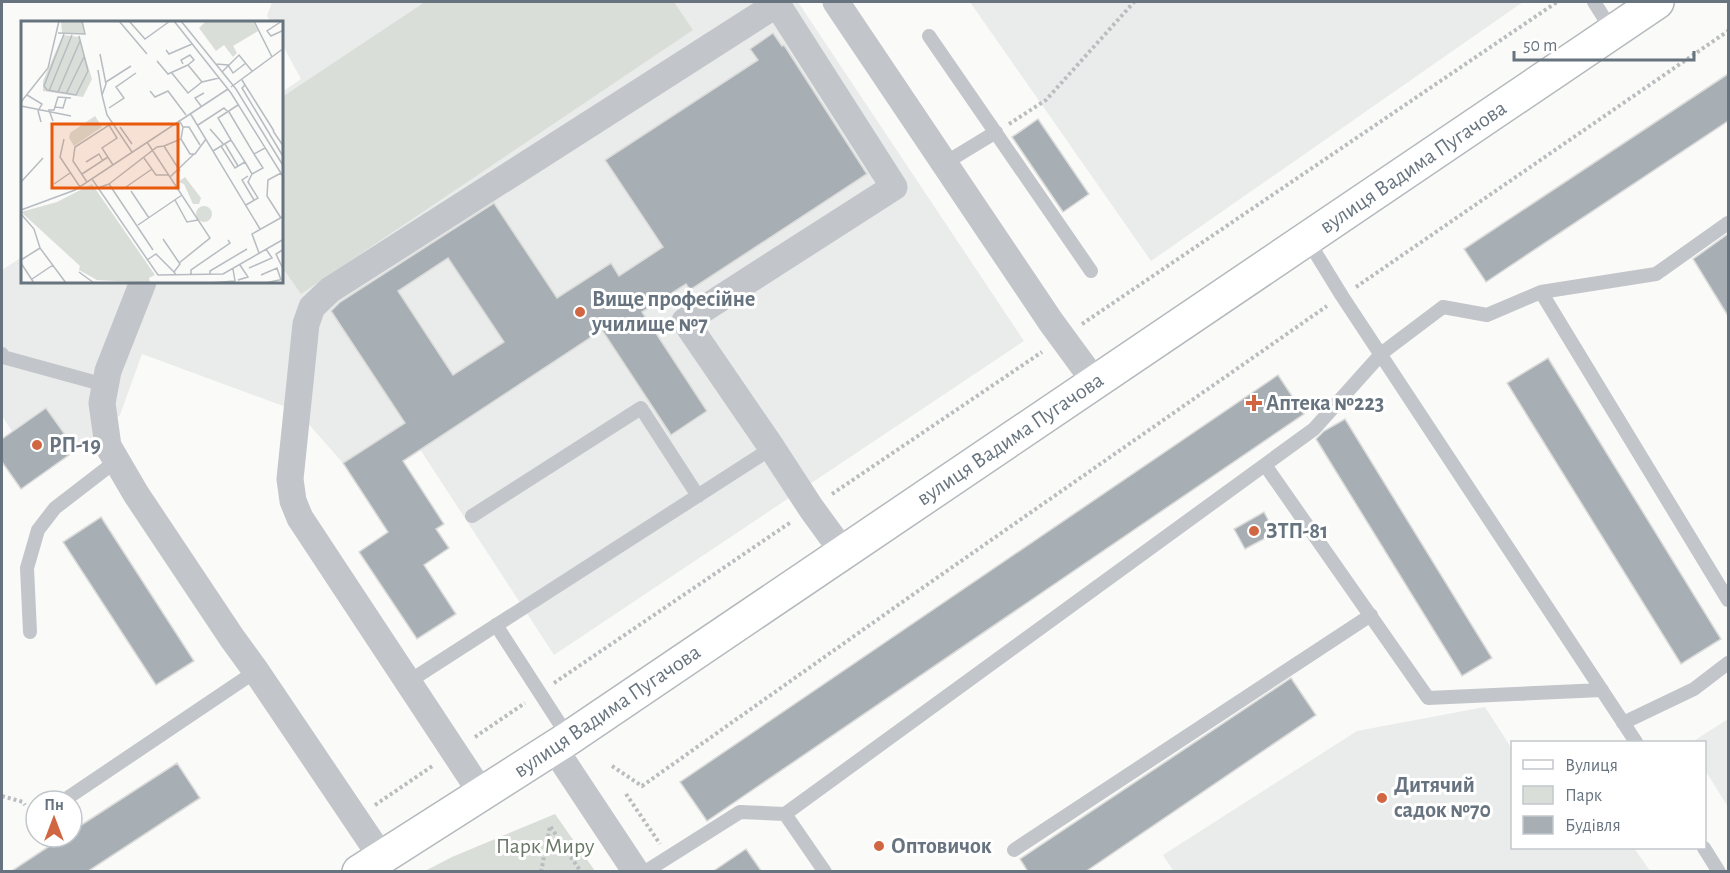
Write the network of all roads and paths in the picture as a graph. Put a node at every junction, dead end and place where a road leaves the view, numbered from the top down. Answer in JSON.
{"nodes":[{"id":1,"x":836,"y":2,"type":"edge"},
{"id":2,"x":1134,"y":2,"type":"edge"},
{"id":3,"x":1557,"y":2,"type":"edge"},
{"id":4,"x":1594,"y":2,"type":"edge"},
{"id":5,"x":1657,"y":2,"type":"edge"},
{"id":6,"x":1728,"y":31,"type":"edge"},
{"id":7,"x":1613,"y":32,"type":"junction"},
{"id":8,"x":929,"y":36,"type":"dead end"},
{"id":9,"x":996,"y":132,"type":"junction"},
{"id":10,"x":945,"y":163,"type":"junction"},
{"id":11,"x":1728,"y":223,"type":"edge"},
{"id":12,"x":1307,"y":238,"type":"junction"},
{"id":13,"x":1092,"y":271,"type":"dead end"},
{"id":14,"x":142,"y":284,"type":"edge"},
{"id":15,"x":1541,"y":292,"type":"junction"},
{"id":16,"x":1342,"y":296,"type":"junction"},
{"id":17,"x":1062,"y":338,"type":"junction"},
{"id":18,"x":1382,"y":353,"type":"junction"},
{"id":19,"x":2,"y":354,"type":"edge"},
{"id":20,"x":1095,"y":382,"type":"junction"},
{"id":21,"x":105,"y":386,"type":"junction"},
{"id":22,"x":772,"y":448,"type":"junction"},
{"id":23,"x":116,"y":461,"type":"junction"},
{"id":24,"x":1265,"y":465,"type":"junction"},
{"id":25,"x":698,"y":496,"type":"junction"},
{"id":26,"x":811,"y":508,"type":"junction"},
{"id":27,"x":472,"y":516,"type":"dead end"},
{"id":28,"x":843,"y":552,"type":"junction"},
{"id":29,"x":1728,"y":600,"type":"edge"},
{"id":30,"x":1371,"y":615,"type":"junction"},
{"id":31,"x":496,"y":626,"type":"junction"},
{"id":32,"x":30,"y":632,"type":"dead end"},
{"id":33,"x":1728,"y":663,"type":"edge"},
{"id":34,"x":256,"y":671,"type":"junction"},
{"id":35,"x":408,"y":682,"type":"junction"},
{"id":36,"x":1602,"y":690,"type":"junction"},
{"id":37,"x":540,"y":693,"type":"junction"},
{"id":38,"x":1623,"y":723,"type":"junction"},
{"id":39,"x":1635,"y":741,"type":"edge"},
{"id":40,"x":561,"y":743,"type":"junction"},
{"id":41,"x":453,"y":752,"type":"junction"},
{"id":42,"x":612,"y":766,"type":"dead end"},
{"id":43,"x":81,"y":789,"type":"edge"},
{"id":44,"x":482,"y":794,"type":"junction"},
{"id":45,"x":626,"y":794,"type":"dead end"},
{"id":46,"x":785,"y":814,"type":"junction"},
{"id":47,"x":355,"y":819,"type":"junction"},
{"id":48,"x":1705,"y":849,"type":"edge"},
{"id":49,"x":1014,"y":850,"type":"dead end"},
{"id":50,"x":669,"y":857,"type":"junction"},
{"id":51,"x":371,"y":865,"type":"edge"},
{"id":52,"x":541,"y":872,"type":"edge"},
{"id":53,"x":580,"y":872,"type":"edge"},
{"id":54,"x":636,"y":872,"type":"edge"},
{"id":55,"x":645,"y":872,"type":"edge"},
{"id":56,"x":825,"y":872,"type":"edge"},
{"id":57,"x":1719,"y":872,"type":"edge"}],
"edges":[{"from":1,"to":10,"type":"street"},
{"from":2,"to":9,"type":"path"},
{"from":3,"to":17,"type":"path"},
{"from":4,"to":7,"type":"lane"},
{"from":5,"to":7,"type":"street","name":"вулиця Вадима Пугачова"},
{"from":6,"to":16,"type":"path"},
{"from":7,"to":12,"type":"street","name":"вулиця Вадима Пугачова"},
{"from":8,"to":9,"type":"lane"},
{"from":9,"to":10,"type":"lane"},
{"from":9,"to":13,"type":"lane"},
{"from":10,"to":17,"type":"street"},
{"from":11,"to":15,"type":"lane"},
{"from":12,"to":16,"type":"lane"},
{"from":12,"to":20,"type":"street","name":"вулиця Вадима Пугачова"},
{"from":14,"to":21,"type":"street"},
{"from":15,"to":18,"type":"lane"},
{"from":15,"to":29,"type":"lane"},
{"from":16,"to":18,"type":"lane"},
{"from":16,"to":42,"type":"path"},
{"from":17,"to":20,"type":"street"},
{"from":17,"to":26,"type":"path"},
{"from":18,"to":24,"type":"lane"},
{"from":18,"to":36,"type":"lane"},
{"from":19,"to":21,"type":"lane"},
{"from":20,"to":28,"type":"street","name":"вулиця Вадима Пугачова"},
{"from":21,"to":23,"type":"street"},
{"from":22,"to":25,"type":"lane"},
{"from":22,"to":26,"type":"street"},
{"from":22,"to":35,"type":"street"},
{"from":23,"to":32,"type":"lane"},
{"from":23,"to":34,"type":"street"},
{"from":24,"to":30,"type":"lane"},
{"from":24,"to":46,"type":"lane"},
{"from":25,"to":27,"type":"lane"},
{"from":25,"to":31,"type":"lane"},
{"from":26,"to":28,"type":"street"},
{"from":26,"to":37,"type":"path"},
{"from":28,"to":40,"type":"street","name":"вулиця Вадима Пугачова"},
{"from":30,"to":36,"type":"lane"},
{"from":30,"to":49,"type":"lane"},
{"from":31,"to":35,"type":"lane"},
{"from":31,"to":37,"type":"lane"},
{"from":33,"to":38,"type":"lane"},
{"from":34,"to":43,"type":"lane"},
{"from":34,"to":47,"type":"street"},
{"from":35,"to":41,"type":"street"},
{"from":36,"to":38,"type":"lane"},
{"from":37,"to":40,"type":"lane"},
{"from":37,"to":41,"type":"path"},
{"from":38,"to":39,"type":"lane"},
{"from":40,"to":44,"type":"street","name":"вулиця Вадима Пугачова"},
{"from":40,"to":54,"type":"street"},
{"from":41,"to":44,"type":"street"},
{"from":41,"to":47,"type":"path"},
{"from":44,"to":51,"type":"street","name":"вулиця Вадима Пугачова"},
{"from":45,"to":50,"type":"path"},
{"from":46,"to":50,"type":"lane"},
{"from":46,"to":56,"type":"lane"},
{"from":47,"to":51,"type":"street"},
{"from":48,"to":57,"type":"lane"},
{"from":50,"to":55,"type":"lane"},
{"from":52,"to":53,"type":"path"}]}
